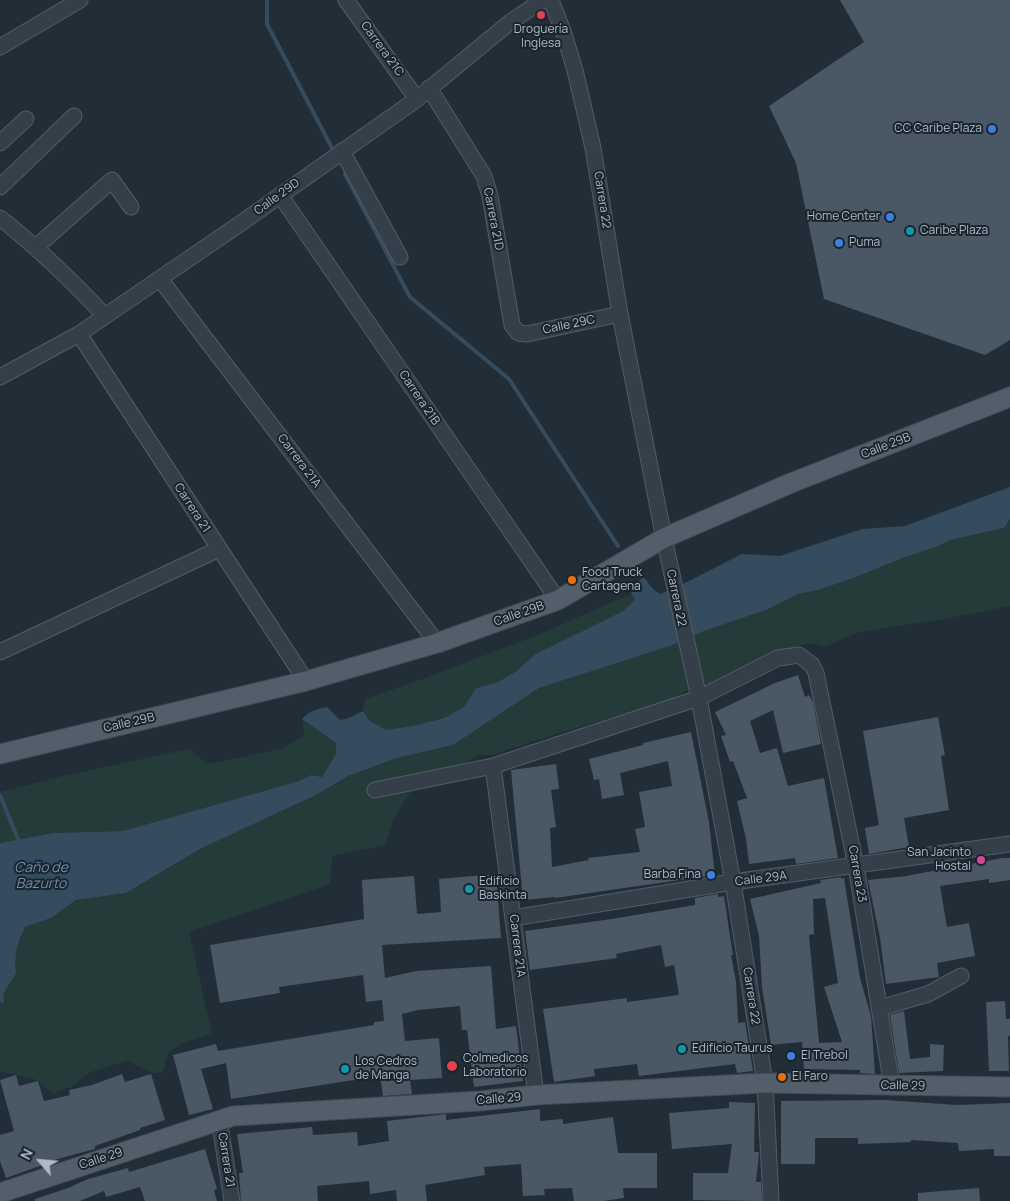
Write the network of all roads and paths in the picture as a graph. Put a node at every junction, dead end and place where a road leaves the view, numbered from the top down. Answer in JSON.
{"nodes":[{"id":1,"x":80,"y":0,"type":"edge"},
{"id":2,"x":346,"y":0,"type":"edge"},
{"id":3,"x":543,"y":0,"type":"edge"},
{"id":4,"x":551,"y":0,"type":"edge"},
{"id":5,"x":0,"y":47,"type":"edge"},
{"id":6,"x":429,"y":88,"type":"junction"},
{"id":7,"x":417,"y":99,"type":"junction"},
{"id":8,"x":74,"y":116,"type":"dead end"},
{"id":9,"x":26,"y":119,"type":"dead end"},
{"id":10,"x":0,"y":143,"type":"edge"},
{"id":11,"x":342,"y":151,"type":"junction"},
{"id":12,"x":0,"y":188,"type":"edge"},
{"id":13,"x":280,"y":195,"type":"junction"},
{"id":14,"x":131,"y":207,"type":"dead end"},
{"id":15,"x":0,"y":218,"type":"edge"},
{"id":16,"x":36,"y":247,"type":"junction"},
{"id":17,"x":400,"y":257,"type":"dead end"},
{"id":18,"x":160,"y":279,"type":"junction"},
{"id":19,"x":620,"y":314,"type":"junction"},
{"id":20,"x":105,"y":316,"type":"junction"},
{"id":21,"x":518,"y":333,"type":"joint"},
{"id":22,"x":79,"y":334,"type":"junction"},
{"id":23,"x":0,"y":377,"type":"edge"},
{"id":24,"x":1010,"y":398,"type":"edge"},
{"id":25,"x":664,"y":538,"type":"junction"},
{"id":26,"x":219,"y":549,"type":"junction"},
{"id":27,"x":558,"y":600,"type":"junction"},
{"id":28,"x":437,"y":643,"type":"junction"},
{"id":29,"x":0,"y":652,"type":"edge"},
{"id":30,"x":306,"y":681,"type":"junction"},
{"id":31,"x":697,"y":691,"type":"junction"},
{"id":32,"x":0,"y":754,"type":"edge"},
{"id":33,"x":494,"y":766,"type":"junction"},
{"id":34,"x":375,"y":790,"type":"dead end"},
{"id":35,"x":1010,"y":844,"type":"edge"},
{"id":36,"x":856,"y":866,"type":"junction"},
{"id":37,"x":733,"y":882,"type":"junction"},
{"id":38,"x":513,"y":918,"type":"junction"},
{"id":39,"x":961,"y":976,"type":"dead end"},
{"id":40,"x":880,"y":1008,"type":"junction"},
{"id":41,"x":765,"y":1083,"type":"junction"},
{"id":42,"x":892,"y":1086,"type":"junction"},
{"id":43,"x":1010,"y":1087,"type":"edge"},
{"id":44,"x":536,"y":1095,"type":"junction"},
{"id":45,"x":219,"y":1119,"type":"junction"},
{"id":46,"x":1,"y":1194,"type":"edge"},
{"id":47,"x":232,"y":1201,"type":"edge"},
{"id":48,"x":771,"y":1201,"type":"edge"}],
"edges":[{"from":1,"to":5,"type":"street"},
{"from":2,"to":7,"type":"street","name":"Carrera 21C"},
{"from":3,"to":6,"type":"street","name":"Calle 29D"},
{"from":4,"to":19,"type":"street","name":"Carrera 22"},
{"from":6,"to":7,"type":"street","name":"Calle 29D"},
{"from":6,"to":21,"type":"street","name":"Carrera 21D"},
{"from":7,"to":11,"type":"street","name":"Calle 29D"},
{"from":8,"to":12,"type":"street"},
{"from":9,"to":10,"type":"street"},
{"from":11,"to":13,"type":"street","name":"Calle 29D"},
{"from":11,"to":17,"type":"street"},
{"from":13,"to":18,"type":"street","name":"Calle 29D"},
{"from":13,"to":27,"type":"street","name":"Carrera 21B"},
{"from":14,"to":16,"type":"street"},
{"from":15,"to":16,"type":"street"},
{"from":16,"to":20,"type":"street"},
{"from":18,"to":20,"type":"street","name":"Calle 29D"},
{"from":18,"to":28,"type":"street","name":"Carrera 21A"},
{"from":19,"to":21,"type":"street","name":"Calle 29C"},
{"from":19,"to":25,"type":"street","name":"Carrera 22"},
{"from":20,"to":22,"type":"street","name":"Calle 29D"},
{"from":22,"to":23,"type":"street","name":"Calle 29D"},
{"from":22,"to":26,"type":"street","name":"Carrera 21"},
{"from":24,"to":25,"type":"main road","name":"Calle 29B"},
{"from":25,"to":27,"type":"main road","name":"Calle 29B"},
{"from":25,"to":31,"type":"street","name":"Carrera 22"},
{"from":26,"to":29,"type":"street"},
{"from":26,"to":30,"type":"street","name":"Carrera 21"},
{"from":27,"to":28,"type":"main road","name":"Calle 29B"},
{"from":28,"to":30,"type":"main road","name":"Calle 29B"},
{"from":30,"to":32,"type":"main road","name":"Calle 29B"},
{"from":31,"to":33,"type":"street"},
{"from":31,"to":36,"type":"street","name":"Carrera 23"},
{"from":31,"to":37,"type":"street","name":"Carrera 22"},
{"from":33,"to":34,"type":"street"},
{"from":33,"to":38,"type":"street","name":"Carrera 21A"},
{"from":35,"to":36,"type":"street","name":"Calle 29A"},
{"from":36,"to":37,"type":"street","name":"Calle 29A"},
{"from":36,"to":40,"type":"street","name":"Carrera 23"},
{"from":37,"to":38,"type":"street","name":"Calle 29A"},
{"from":37,"to":41,"type":"street","name":"Carrera 22"},
{"from":38,"to":44,"type":"street","name":"Carrera 21A"},
{"from":39,"to":40,"type":"street"},
{"from":40,"to":42,"type":"street","name":"Carrera 23"},
{"from":41,"to":42,"type":"main road","name":"Calle 29"},
{"from":41,"to":44,"type":"main road","name":"Calle 29"},
{"from":41,"to":48,"type":"street","name":"Carrera 22"},
{"from":42,"to":43,"type":"main road","name":"Calle 29"},
{"from":44,"to":45,"type":"main road","name":"Calle 29"},
{"from":45,"to":46,"type":"main road","name":"Calle 29"},
{"from":45,"to":47,"type":"street","name":"Carrera 21"}]}
